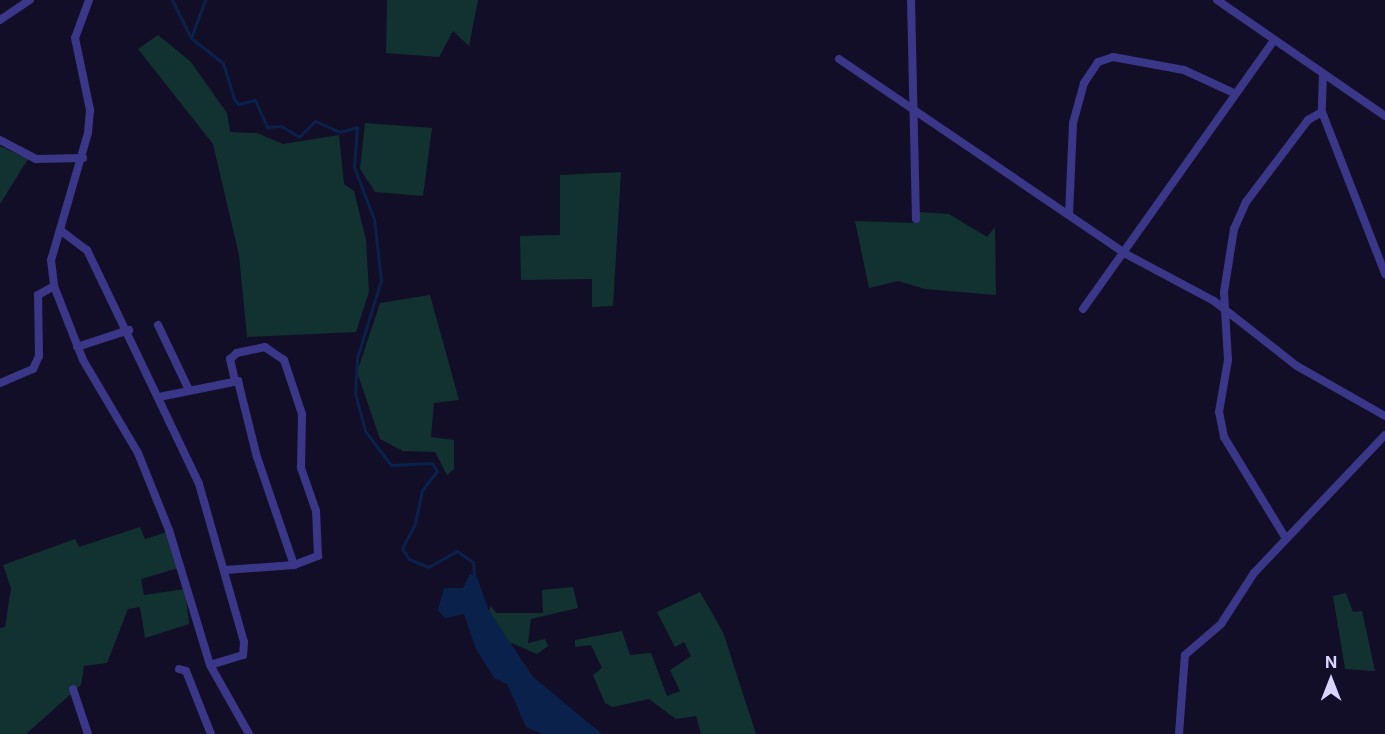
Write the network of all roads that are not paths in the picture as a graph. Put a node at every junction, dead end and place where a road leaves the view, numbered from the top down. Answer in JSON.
{"nodes":[{"id":1,"x":30,"y":0,"type":"edge"},
{"id":2,"x":89,"y":0,"type":"edge"},
{"id":3,"x":911,"y":0,"type":"edge"},
{"id":4,"x":1217,"y":0,"type":"edge"},
{"id":5,"x":2,"y":16,"type":"edge"},
{"id":6,"x":1274,"y":40,"type":"junction"},
{"id":7,"x":839,"y":59,"type":"dead end"},
{"id":8,"x":1323,"y":74,"type":"junction"},
{"id":9,"x":1236,"y":94,"type":"junction"},
{"id":10,"x":911,"y":109,"type":"junction"},
{"id":11,"x":1322,"y":112,"type":"junction"},
{"id":12,"x":1385,"y":116,"type":"edge"},
{"id":13,"x":0,"y":140,"type":"edge"},
{"id":14,"x":83,"y":158,"type":"junction"},
{"id":15,"x":1069,"y":215,"type":"junction"},
{"id":16,"x":916,"y":219,"type":"dead end"},
{"id":17,"x":60,"y":230,"type":"junction"},
{"id":18,"x":1124,"y":253,"type":"junction"},
{"id":19,"x":1385,"y":274,"type":"edge"},
{"id":20,"x":54,"y":286,"type":"junction"},
{"id":21,"x":1223,"y":308,"type":"junction"},
{"id":22,"x":1083,"y":309,"type":"dead end"},
{"id":23,"x":158,"y":325,"type":"dead end"},
{"id":24,"x":129,"y":330,"type":"junction"},
{"id":25,"x":77,"y":348,"type":"junction"},
{"id":26,"x":235,"y":380,"type":"junction"},
{"id":27,"x":0,"y":383,"type":"edge"},
{"id":28,"x":188,"y":388,"type":"junction"},
{"id":29,"x":159,"y":397,"type":"junction"},
{"id":30,"x":1385,"y":416,"type":"edge"},
{"id":31,"x":1385,"y":435,"type":"edge"},
{"id":32,"x":1285,"y":537,"type":"junction"},
{"id":33,"x":294,"y":565,"type":"junction"},
{"id":34,"x":225,"y":570,"type":"junction"},
{"id":35,"x":210,"y":665,"type":"junction"},
{"id":36,"x":179,"y":669,"type":"dead end"},
{"id":37,"x":73,"y":689,"type":"dead end"},
{"id":38,"x":88,"y":734,"type":"edge"},
{"id":39,"x":211,"y":734,"type":"edge"},
{"id":40,"x":249,"y":734,"type":"edge"},
{"id":41,"x":1179,"y":734,"type":"edge"}],
"edges":[{"from":1,"to":5,"type":"street"},
{"from":2,"to":14,"type":"street"},
{"from":3,"to":10,"type":"street"},
{"from":4,"to":6,"type":"street"},
{"from":6,"to":8,"type":"street"},
{"from":6,"to":9,"type":"street"},
{"from":7,"to":10,"type":"street"},
{"from":8,"to":11,"type":"street"},
{"from":8,"to":12,"type":"street"},
{"from":9,"to":15,"type":"street"},
{"from":9,"to":18,"type":"street"},
{"from":10,"to":15,"type":"street"},
{"from":10,"to":16,"type":"street"},
{"from":11,"to":19,"type":"street"},
{"from":11,"to":21,"type":"street"},
{"from":13,"to":14,"type":"street"},
{"from":14,"to":17,"type":"street"},
{"from":15,"to":18,"type":"street"},
{"from":17,"to":20,"type":"street"},
{"from":17,"to":24,"type":"street"},
{"from":18,"to":21,"type":"street"},
{"from":18,"to":22,"type":"street"},
{"from":20,"to":25,"type":"street"},
{"from":20,"to":27,"type":"street"},
{"from":21,"to":30,"type":"street"},
{"from":21,"to":32,"type":"street"},
{"from":23,"to":28,"type":"street"},
{"from":24,"to":25,"type":"street"},
{"from":24,"to":29,"type":"street"},
{"from":25,"to":35,"type":"street"},
{"from":26,"to":28,"type":"street"},
{"from":26,"to":33,"type":"street"},
{"from":26,"to":33,"type":"street"},
{"from":28,"to":29,"type":"street"},
{"from":29,"to":34,"type":"street"},
{"from":31,"to":32,"type":"street"},
{"from":32,"to":41,"type":"street"},
{"from":33,"to":34,"type":"street"},
{"from":34,"to":35,"type":"street"},
{"from":35,"to":40,"type":"street"},
{"from":36,"to":39,"type":"street"},
{"from":37,"to":38,"type":"street"}]}
